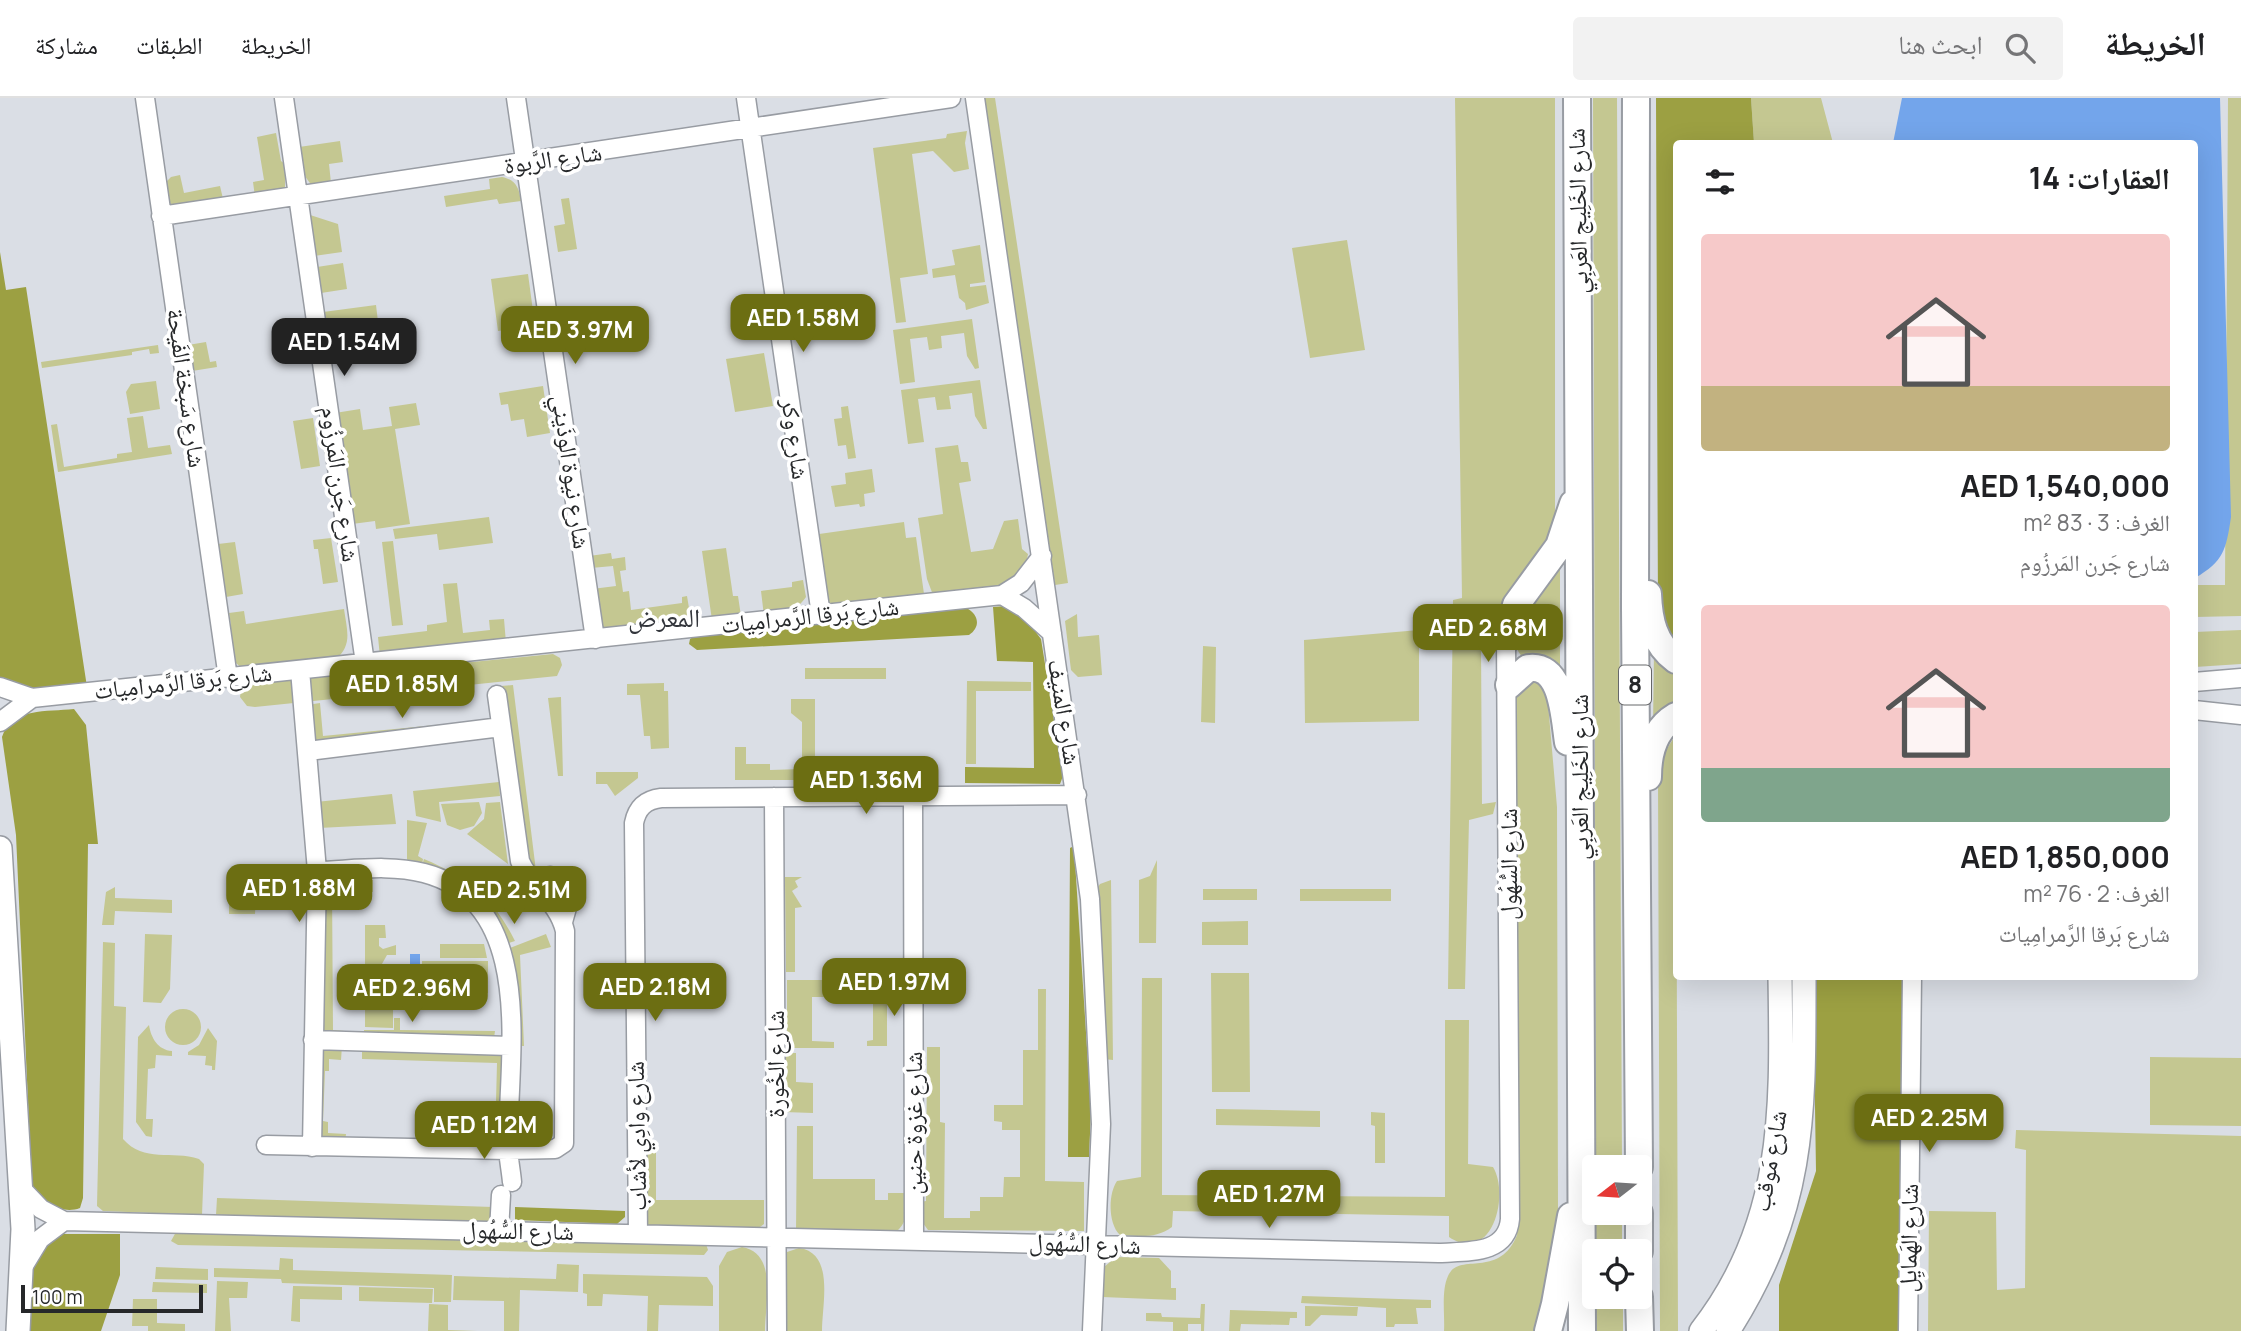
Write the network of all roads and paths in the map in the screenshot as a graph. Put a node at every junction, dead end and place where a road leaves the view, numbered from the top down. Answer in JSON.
{"nodes":[{"id":1,"x":145,"y":98,"type":"edge"},
{"id":2,"x":284,"y":98,"type":"edge"},
{"id":3,"x":516,"y":98,"type":"edge"},
{"id":4,"x":746,"y":98,"type":"edge"},
{"id":5,"x":975,"y":98,"type":"edge"},
{"id":6,"x":1577,"y":98,"type":"edge"},
{"id":7,"x":1636,"y":98,"type":"edge"},
{"id":8,"x":948,"y":100,"type":"edge"},
{"id":9,"x":978,"y":119,"type":"junction"},
{"id":10,"x":751,"y":130,"type":"junction"},
{"id":11,"x":526,"y":163,"type":"junction"},
{"id":12,"x":298,"y":196,"type":"junction"},
{"id":13,"x":161,"y":216,"type":"junction"},
{"id":14,"x":1637,"y":410,"type":"junction"},
{"id":15,"x":1581,"y":475,"type":"junction"},
{"id":16,"x":1042,"y":556,"type":"junction"},
{"id":17,"x":1002,"y":596,"type":"junction"},
{"id":18,"x":821,"y":615,"type":"junction"},
{"id":19,"x":1052,"y":633,"type":"junction"},
{"id":20,"x":595,"y":639,"type":"junction"},
{"id":21,"x":1506,"y":640,"type":"joint"},
{"id":22,"x":1673,"y":657,"type":"edge"},
{"id":23,"x":365,"y":663,"type":"junction"},
{"id":24,"x":300,"y":670,"type":"junction"},
{"id":25,"x":228,"y":677,"type":"junction"},
{"id":26,"x":2241,"y":678,"type":"edge"},
{"id":27,"x":2198,"y":682,"type":"edge"},
{"id":28,"x":1509,"y":685,"type":"junction"},
{"id":29,"x":0,"y":687,"type":"edge"},
{"id":30,"x":497,"y":695,"type":"dead end"},
{"id":31,"x":32,"y":698,"type":"junction"},
{"id":32,"x":2198,"y":710,"type":"edge"},
{"id":33,"x":2241,"y":715,"type":"edge"},
{"id":34,"x":1673,"y":719,"type":"edge"},
{"id":35,"x":0,"y":722,"type":"edge"},
{"id":36,"x":501,"y":727,"type":"junction"},
{"id":37,"x":308,"y":751,"type":"junction"},
{"id":38,"x":1077,"y":795,"type":"junction"},
{"id":39,"x":913,"y":796,"type":"junction"},
{"id":40,"x":774,"y":797,"type":"junction"},
{"id":41,"x":1580,"y":814,"type":"junction"},
{"id":42,"x":0,"y":848,"type":"edge"},
{"id":43,"x":317,"y":871,"type":"junction"},
{"id":44,"x":1638,"y":960,"type":"junction"},
{"id":45,"x":1780,"y":980,"type":"edge"},
{"id":46,"x":1804,"y":980,"type":"edge"},
{"id":47,"x":1912,"y":980,"type":"edge"},
{"id":48,"x":313,"y":1040,"type":"junction"},
{"id":49,"x":510,"y":1046,"type":"junction"},
{"id":50,"x":1791,"y":1117,"type":"junction"},
{"id":51,"x":266,"y":1145,"type":"dead end"},
{"id":52,"x":312,"y":1147,"type":"junction"},
{"id":53,"x":508,"y":1150,"type":"junction"},
{"id":54,"x":1639,"y":1155,"type":"edge"},
{"id":55,"x":1582,"y":1163,"type":"joint"},
{"id":56,"x":21,"y":1188,"type":"junction"},
{"id":57,"x":64,"y":1221,"type":"junction"},
{"id":58,"x":1582,"y":1225,"type":"edge"},
{"id":59,"x":505,"y":1231,"type":"junction"},
{"id":60,"x":638,"y":1234,"type":"junction"},
{"id":61,"x":776,"y":1237,"type":"junction"},
{"id":62,"x":914,"y":1240,"type":"junction"},
{"id":63,"x":1098,"y":1244,"type":"junction"},
{"id":64,"x":22,"y":1269,"type":"junction"},
{"id":65,"x":1639,"y":1309,"type":"edge"},
{"id":66,"x":18,"y":1331,"type":"edge"},
{"id":67,"x":777,"y":1331,"type":"edge"},
{"id":68,"x":1092,"y":1331,"type":"edge"},
{"id":69,"x":1548,"y":1331,"type":"edge"},
{"id":70,"x":1582,"y":1331,"type":"edge"},
{"id":71,"x":1640,"y":1331,"type":"edge"},
{"id":72,"x":1701,"y":1331,"type":"edge"},
{"id":73,"x":1728,"y":1331,"type":"edge"},
{"id":74,"x":1908,"y":1331,"type":"edge"}],
"edges":[{"from":1,"to":13,"type":"street","name":"شارع سَبخة الفَيحة"},
{"from":2,"to":12,"type":"street","name":"شارع جَرن المَرزُوم"},
{"from":3,"to":11,"type":"street","name":"شارع نيوة الوذَيني"},
{"from":4,"to":10,"type":"street","name":"شارع وكر"},
{"from":5,"to":9,"type":"street","name":"شارع المنيف"},
{"from":6,"to":15,"type":"highway","name":"شارع الخَلِيج العَربِي"},
{"from":7,"to":14,"type":"highway","number":"8"},
{"from":8,"to":9,"type":"street","name":"شارع الرَّبوة"},
{"from":8,"to":10,"type":"street","name":"شارع الرَّبوة"},
{"from":9,"to":16,"type":"street","name":"شارع المنيف"},
{"from":10,"to":11,"type":"street","name":"شارع الرَّبوة"},
{"from":10,"to":18,"type":"street","name":"شارع وكر"},
{"from":11,"to":12,"type":"street","name":"شارع الرَّبوة"},
{"from":11,"to":20,"type":"street","name":"شارع نيوة الوذَيني"},
{"from":12,"to":13,"type":"street","name":"شارع الرَّبوة"},
{"from":12,"to":23,"type":"street","name":"شارع جَرن المَرزُوم"},
{"from":13,"to":25,"type":"street","name":"شارع سَبخة الفَيحة"},
{"from":14,"to":22,"type":"highway"},
{"from":14,"to":44,"type":"highway","number":"8"},
{"from":15,"to":21,"type":"highway"},
{"from":15,"to":41,"type":"highway","name":"شارع الخَلِيج العَربِي"},
{"from":16,"to":17,"type":"street"},
{"from":16,"to":19,"type":"street","name":"شارع المنيف"},
{"from":17,"to":18,"type":"street","name":"شارع بَرقا الرَّمرامِيات"},
{"from":17,"to":19,"type":"street"},
{"from":18,"to":20,"type":"street","name":"شارع بَرقا الرَّمرامِيات"},
{"from":19,"to":38,"type":"street","name":"شارع المنيف"},
{"from":20,"to":23,"type":"street","name":"شارع بَرقا الرَّمرامِيات"},
{"from":21,"to":28,"type":"street","name":"شارع السُّهُول"},
{"from":23,"to":24,"type":"street","name":"شارع بَرقا الرَّمرامِيات"},
{"from":24,"to":25,"type":"street","name":"شارع بَرقا الرَّمرامِيات"},
{"from":24,"to":37,"type":"street"},
{"from":25,"to":31,"type":"street","name":"شارع بَرقا الرَّمرامِيات"},
{"from":26,"to":27,"type":"street"},
{"from":28,"to":41,"type":"highway"},
{"from":28,"to":63,"type":"street","name":"شارع السُّهُول"},
{"from":29,"to":31,"type":"street","name":"شارع بَرقا الرَّمرامِيات"},
{"from":30,"to":36,"type":"street"},
{"from":31,"to":35,"type":"street"},
{"from":32,"to":33,"type":"street"},
{"from":34,"to":44,"type":"highway"},
{"from":36,"to":37,"type":"street"},
{"from":36,"to":53,"type":"street"},
{"from":37,"to":43,"type":"street"},
{"from":38,"to":39,"type":"street","name":"شارع وادِي لأشاب"},
{"from":38,"to":63,"type":"street","name":"شارع المنيف"},
{"from":39,"to":40,"type":"street","name":"شارع وادِي لأشاب"},
{"from":39,"to":62,"type":"street","name":"شارع غزوة حنين"},
{"from":40,"to":60,"type":"street","name":"شارع وادِي لأشاب"},
{"from":40,"to":61,"type":"street","name":"شارع الخُورة"},
{"from":41,"to":55,"type":"highway","name":"شارع الخَلِيج العَربِي"},
{"from":42,"to":56,"type":"main road"},
{"from":43,"to":48,"type":"street"},
{"from":43,"to":49,"type":"street"},
{"from":44,"to":54,"type":"highway","number":"8"},
{"from":45,"to":50,"type":"main road","name":"شارع مَوقب"},
{"from":46,"to":50,"type":"main road","name":"شارع مَوقب"},
{"from":47,"to":74,"type":"street","name":"شارع الهَمايِل"},
{"from":48,"to":49,"type":"street"},
{"from":48,"to":52,"type":"street"},
{"from":49,"to":53,"type":"street"},
{"from":50,"to":72,"type":"main road","name":"شارع مَوقب"},
{"from":50,"to":73,"type":"main road","name":"شارع مَوقب"},
{"from":51,"to":52,"type":"street"},
{"from":52,"to":53,"type":"street"},
{"from":53,"to":59,"type":"street"},
{"from":55,"to":69,"type":"highway"},
{"from":56,"to":57,"type":"street"},
{"from":56,"to":64,"type":"main road"},
{"from":57,"to":59,"type":"street","name":"شارع السُّهُول"},
{"from":57,"to":64,"type":"street"},
{"from":58,"to":70,"type":"highway","name":"شارع الخَلِيج العَربِي"},
{"from":59,"to":60,"type":"street","name":"شارع السُّهُول"},
{"from":60,"to":61,"type":"street","name":"شارع السُّهُول"},
{"from":61,"to":62,"type":"street","name":"شارع السُّهُول"},
{"from":61,"to":67,"type":"street","name":"شارع الخُورة"},
{"from":62,"to":63,"type":"street","name":"شارع السُّهُول"},
{"from":63,"to":68,"type":"street","name":"شارع المنيف"},
{"from":64,"to":66,"type":"main road"},
{"from":65,"to":71,"type":"highway"}]}
